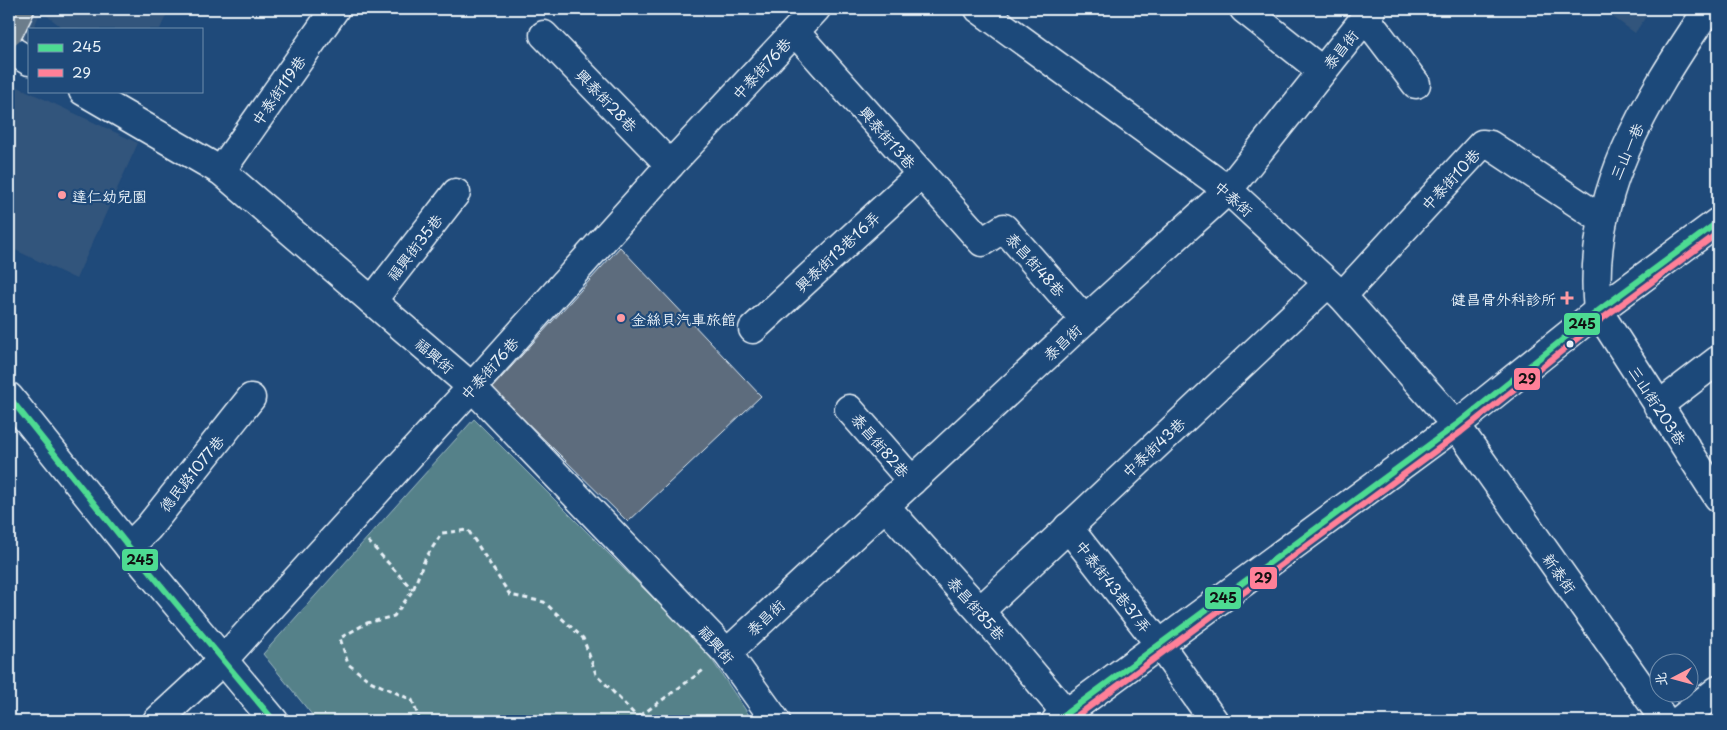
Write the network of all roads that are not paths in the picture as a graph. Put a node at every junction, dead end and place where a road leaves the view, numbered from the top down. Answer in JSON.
{"nodes":[{"id":1,"x":20,"y":9,"type":"edge"},
{"id":2,"x":335,"y":9,"type":"edge"},
{"id":3,"x":816,"y":9,"type":"edge"},
{"id":4,"x":979,"y":9,"type":"edge"},
{"id":5,"x":1244,"y":9,"type":"edge"},
{"id":6,"x":1708,"y":9,"type":"edge"},
{"id":7,"x":1369,"y":13,"type":"edge"},
{"id":8,"x":9,"y":31,"type":"edge"},
{"id":9,"x":795,"y":32,"type":"junction"},
{"id":10,"x":544,"y":35,"type":"dead end"},
{"id":11,"x":9,"y":49,"type":"edge"},
{"id":12,"x":28,"y":59,"type":"edge"},
{"id":13,"x":1322,"y":71,"type":"junction"},
{"id":14,"x":1416,"y":84,"type":"dead end"},
{"id":15,"x":84,"y":92,"type":"edge"},
{"id":16,"x":670,"y":165,"type":"junction"},
{"id":17,"x":221,"y":170,"type":"junction"},
{"id":18,"x":921,"y":174,"type":"junction"},
{"id":19,"x":1228,"y":190,"type":"junction"},
{"id":20,"x":456,"y":192,"type":"dead end"},
{"id":21,"x":1603,"y":220,"type":"junction"},
{"id":22,"x":1718,"y":222,"type":"edge"},
{"id":23,"x":982,"y":242,"type":"joint"},
{"id":24,"x":1334,"y":290,"type":"junction"},
{"id":25,"x":372,"y":300,"type":"junction"},
{"id":26,"x":1598,"y":311,"type":"junction"},
{"id":27,"x":1085,"y":320,"type":"junction"},
{"id":28,"x":753,"y":329,"type":"dead end"},
{"id":29,"x":1718,"y":360,"type":"edge"},
{"id":30,"x":472,"y":387,"type":"junction"},
{"id":31,"x":9,"y":397,"type":"edge"},
{"id":32,"x":251,"y":398,"type":"dead end"},
{"id":33,"x":1658,"y":406,"type":"junction"},
{"id":34,"x":849,"y":408,"type":"dead end"},
{"id":35,"x":1456,"y":425,"type":"junction"},
{"id":36,"x":912,"y":480,"type":"junction"},
{"id":37,"x":1718,"y":497,"type":"edge"},
{"id":38,"x":886,"y":506,"type":"junction"},
{"id":39,"x":1068,"y":527,"type":"junction"},
{"id":40,"x":129,"y":547,"type":"junction"},
{"id":41,"x":980,"y":610,"type":"junction"},
{"id":42,"x":1160,"y":646,"type":"junction"},
{"id":43,"x":727,"y":653,"type":"junction"},
{"id":44,"x":223,"y":660,"type":"junction"},
{"id":45,"x":1718,"y":690,"type":"edge"},
{"id":46,"x":1061,"y":717,"type":"edge"},
{"id":47,"x":157,"y":721,"type":"edge"},
{"id":48,"x":274,"y":721,"type":"edge"},
{"id":49,"x":776,"y":721,"type":"edge"},
{"id":50,"x":1214,"y":721,"type":"edge"},
{"id":51,"x":1665,"y":721,"type":"edge"},
{"id":52,"x":1680,"y":721,"type":"edge"}],
"edges":[{"from":1,"to":8,"type":"main road"},
{"from":2,"to":17,"type":"street","name":"中泰街119巷"},
{"from":3,"to":9,"type":"street","name":"中泰街76巷"},
{"from":4,"to":19,"type":"street","name":"中泰街"},
{"from":5,"to":13,"type":"street"},
{"from":6,"to":21,"type":"street","name":"三山一巷"},
{"from":7,"to":13,"type":"street","name":"泰昌街"},
{"from":7,"to":14,"type":"street"},
{"from":9,"to":16,"type":"street","name":"中泰街76巷"},
{"from":9,"to":18,"type":"street","name":"興泰街13巷"},
{"from":10,"to":16,"type":"street","name":"興泰街28巷"},
{"from":11,"to":12,"type":"street"},
{"from":13,"to":19,"type":"street","name":"泰昌街"},
{"from":15,"to":17,"type":"street","name":"福興街"},
{"from":16,"to":30,"type":"street","name":"中泰街76巷"},
{"from":17,"to":25,"type":"street","name":"福興街"},
{"from":18,"to":23,"type":"street","name":"興泰街13巷"},
{"from":18,"to":28,"type":"street","name":"興泰街13巷16弄"},
{"from":19,"to":24,"type":"street","name":"中泰街"},
{"from":19,"to":27,"type":"street","name":"泰昌街"},
{"from":20,"to":25,"type":"street","name":"福興街35巷"},
{"from":21,"to":24,"type":"street","name":"中泰街10巷"},
{"from":21,"to":26,"type":"street","name":"三山一巷"},
{"from":22,"to":26,"type":"street"},
{"from":23,"to":27,"type":"street","name":"泰昌街48巷"},
{"from":24,"to":35,"type":"street","name":"中泰街"},
{"from":24,"to":39,"type":"street","name":"中泰街43巷"},
{"from":25,"to":30,"type":"street","name":"福興街"},
{"from":26,"to":33,"type":"street","name":"三山街203巷"},
{"from":26,"to":35,"type":"street"},
{"from":27,"to":36,"type":"street","name":"泰昌街"},
{"from":29,"to":33,"type":"street"},
{"from":30,"to":43,"type":"street","name":"福興街"},
{"from":30,"to":44,"type":"street","name":"中泰街76巷"},
{"from":31,"to":40,"type":"street"},
{"from":32,"to":40,"type":"street","name":"德民路1077巷"},
{"from":33,"to":37,"type":"street","name":"三山街203巷"},
{"from":34,"to":36,"type":"street","name":"泰昌街82巷"},
{"from":35,"to":42,"type":"street"},
{"from":35,"to":51,"type":"street","name":"新泰街"},
{"from":36,"to":38,"type":"street","name":"泰昌街"},
{"from":38,"to":41,"type":"street","name":"泰昌街85巷"},
{"from":38,"to":43,"type":"street","name":"泰昌街"},
{"from":39,"to":41,"type":"street","name":"中泰街43巷"},
{"from":39,"to":42,"type":"street","name":"中泰街43巷37弄"},
{"from":40,"to":44,"type":"street"},
{"from":41,"to":46,"type":"street","name":"泰昌街85巷"},
{"from":42,"to":46,"type":"street"},
{"from":42,"to":50,"type":"street","name":"中泰街43巷37弄"},
{"from":43,"to":49,"type":"street","name":"福興街"},
{"from":44,"to":47,"type":"street","name":"中泰街76巷"},
{"from":44,"to":48,"type":"street"},
{"from":45,"to":52,"type":"street"}]}
